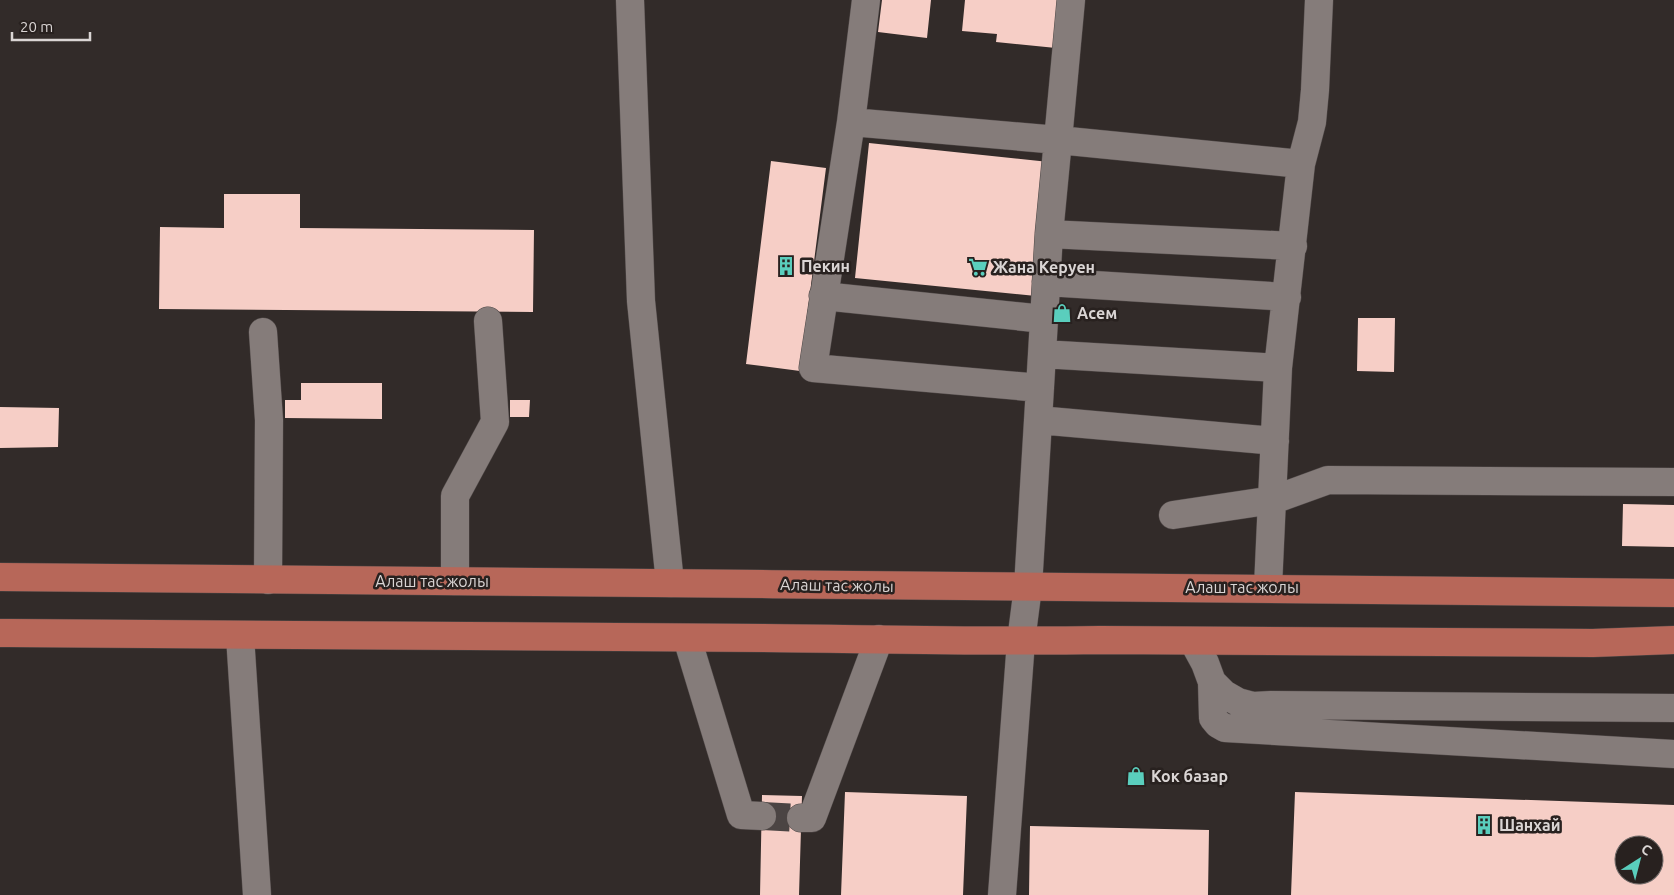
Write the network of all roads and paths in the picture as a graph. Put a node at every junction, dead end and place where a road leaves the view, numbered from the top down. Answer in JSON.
{"nodes":[{"id":1,"x":630,"y":0,"type":"edge"},
{"id":2,"x":866,"y":0,"type":"edge"},
{"id":3,"x":1071,"y":0,"type":"edge"},
{"id":4,"x":1320,"y":0,"type":"edge"},
{"id":5,"x":851,"y":122,"type":"junction"},
{"id":6,"x":1058,"y":140,"type":"junction"},
{"id":7,"x":1301,"y":164,"type":"junction"},
{"id":8,"x":1049,"y":234,"type":"junction"},
{"id":9,"x":1292,"y":246,"type":"junction"},
{"id":10,"x":1046,"y":282,"type":"junction"},
{"id":11,"x":823,"y":296,"type":"junction"},
{"id":12,"x":1286,"y":297,"type":"junction"},
{"id":13,"x":1044,"y":319,"type":"junction"},
{"id":14,"x":488,"y":321,"type":"dead end"},
{"id":15,"x":263,"y":332,"type":"dead end"},
{"id":16,"x":1042,"y":354,"type":"junction"},
{"id":17,"x":1278,"y":368,"type":"junction"},
{"id":18,"x":1040,"y":388,"type":"junction"},
{"id":19,"x":1038,"y":420,"type":"junction"},
{"id":20,"x":1275,"y":441,"type":"junction"},
{"id":21,"x":1674,"y":482,"type":"edge"},
{"id":22,"x":1273,"y":500,"type":"junction"},
{"id":23,"x":1173,"y":515,"type":"dead end"},
{"id":24,"x":0,"y":577,"type":"edge"},
{"id":25,"x":268,"y":580,"type":"junction"},
{"id":26,"x":456,"y":581,"type":"junction"},
{"id":27,"x":670,"y":583,"type":"junction"},
{"id":28,"x":1028,"y":587,"type":"junction"},
{"id":29,"x":1268,"y":587,"type":"junction"},
{"id":30,"x":1674,"y":593,"type":"edge"},
{"id":31,"x":0,"y":633,"type":"edge"},
{"id":32,"x":240,"y":636,"type":"junction"},
{"id":33,"x":687,"y":638,"type":"junction"},
{"id":34,"x":880,"y":639,"type":"junction"},
{"id":35,"x":1674,"y":640,"type":"edge"},
{"id":36,"x":1021,"y":641,"type":"junction"},
{"id":37,"x":1193,"y":641,"type":"junction"},
{"id":38,"x":1212,"y":682,"type":"junction"},
{"id":39,"x":1674,"y":708,"type":"edge"},
{"id":40,"x":1674,"y":754,"type":"edge"},
{"id":41,"x":762,"y":816,"type":"tunnel mouth"},
{"id":42,"x":801,"y":818,"type":"tunnel mouth"},
{"id":43,"x":257,"y":895,"type":"edge"},
{"id":44,"x":1002,"y":895,"type":"edge"}],
"edges":[{"from":1,"to":27,"type":"lane"},
{"from":2,"to":5,"type":"lane"},
{"from":3,"to":6,"type":"lane"},
{"from":4,"to":7,"type":"lane"},
{"from":5,"to":6,"type":"lane"},
{"from":5,"to":11,"type":"lane"},
{"from":6,"to":7,"type":"lane"},
{"from":6,"to":8,"type":"lane"},
{"from":7,"to":9,"type":"lane"},
{"from":8,"to":9,"type":"lane"},
{"from":8,"to":10,"type":"lane"},
{"from":9,"to":12,"type":"lane"},
{"from":10,"to":12,"type":"lane"},
{"from":10,"to":13,"type":"lane"},
{"from":11,"to":13,"type":"lane"},
{"from":11,"to":18,"type":"lane"},
{"from":12,"to":17,"type":"lane"},
{"from":13,"to":16,"type":"lane"},
{"from":14,"to":26,"type":"lane"},
{"from":15,"to":25,"type":"lane"},
{"from":16,"to":17,"type":"lane"},
{"from":16,"to":18,"type":"lane"},
{"from":17,"to":20,"type":"lane"},
{"from":18,"to":19,"type":"lane"},
{"from":19,"to":20,"type":"lane"},
{"from":19,"to":28,"type":"lane"},
{"from":20,"to":22,"type":"lane"},
{"from":21,"to":22,"type":"lane"},
{"from":22,"to":23,"type":"lane"},
{"from":22,"to":29,"type":"lane"},
{"from":24,"to":25,"type":"main road","name":"Алаш тас жолы"},
{"from":25,"to":26,"type":"main road","name":"Алаш тас жолы"},
{"from":26,"to":27,"type":"main road","name":"Алаш тас жолы"},
{"from":27,"to":28,"type":"main road","name":"Алаш тас жолы"},
{"from":28,"to":29,"type":"main road","name":"Алаш тас жолы"},
{"from":28,"to":36,"type":"lane"},
{"from":29,"to":30,"type":"main road","name":"Алаш тас жолы"},
{"from":31,"to":32,"type":"main road"},
{"from":32,"to":33,"type":"main road"},
{"from":32,"to":43,"type":"lane"},
{"from":33,"to":34,"type":"main road"},
{"from":33,"to":41,"type":"lane"},
{"from":34,"to":36,"type":"main road"},
{"from":34,"to":42,"type":"lane"},
{"from":35,"to":37,"type":"main road"},
{"from":36,"to":37,"type":"main road"},
{"from":36,"to":44,"type":"lane"},
{"from":37,"to":38,"type":"lane"},
{"from":38,"to":39,"type":"lane"},
{"from":38,"to":40,"type":"lane"}]}
